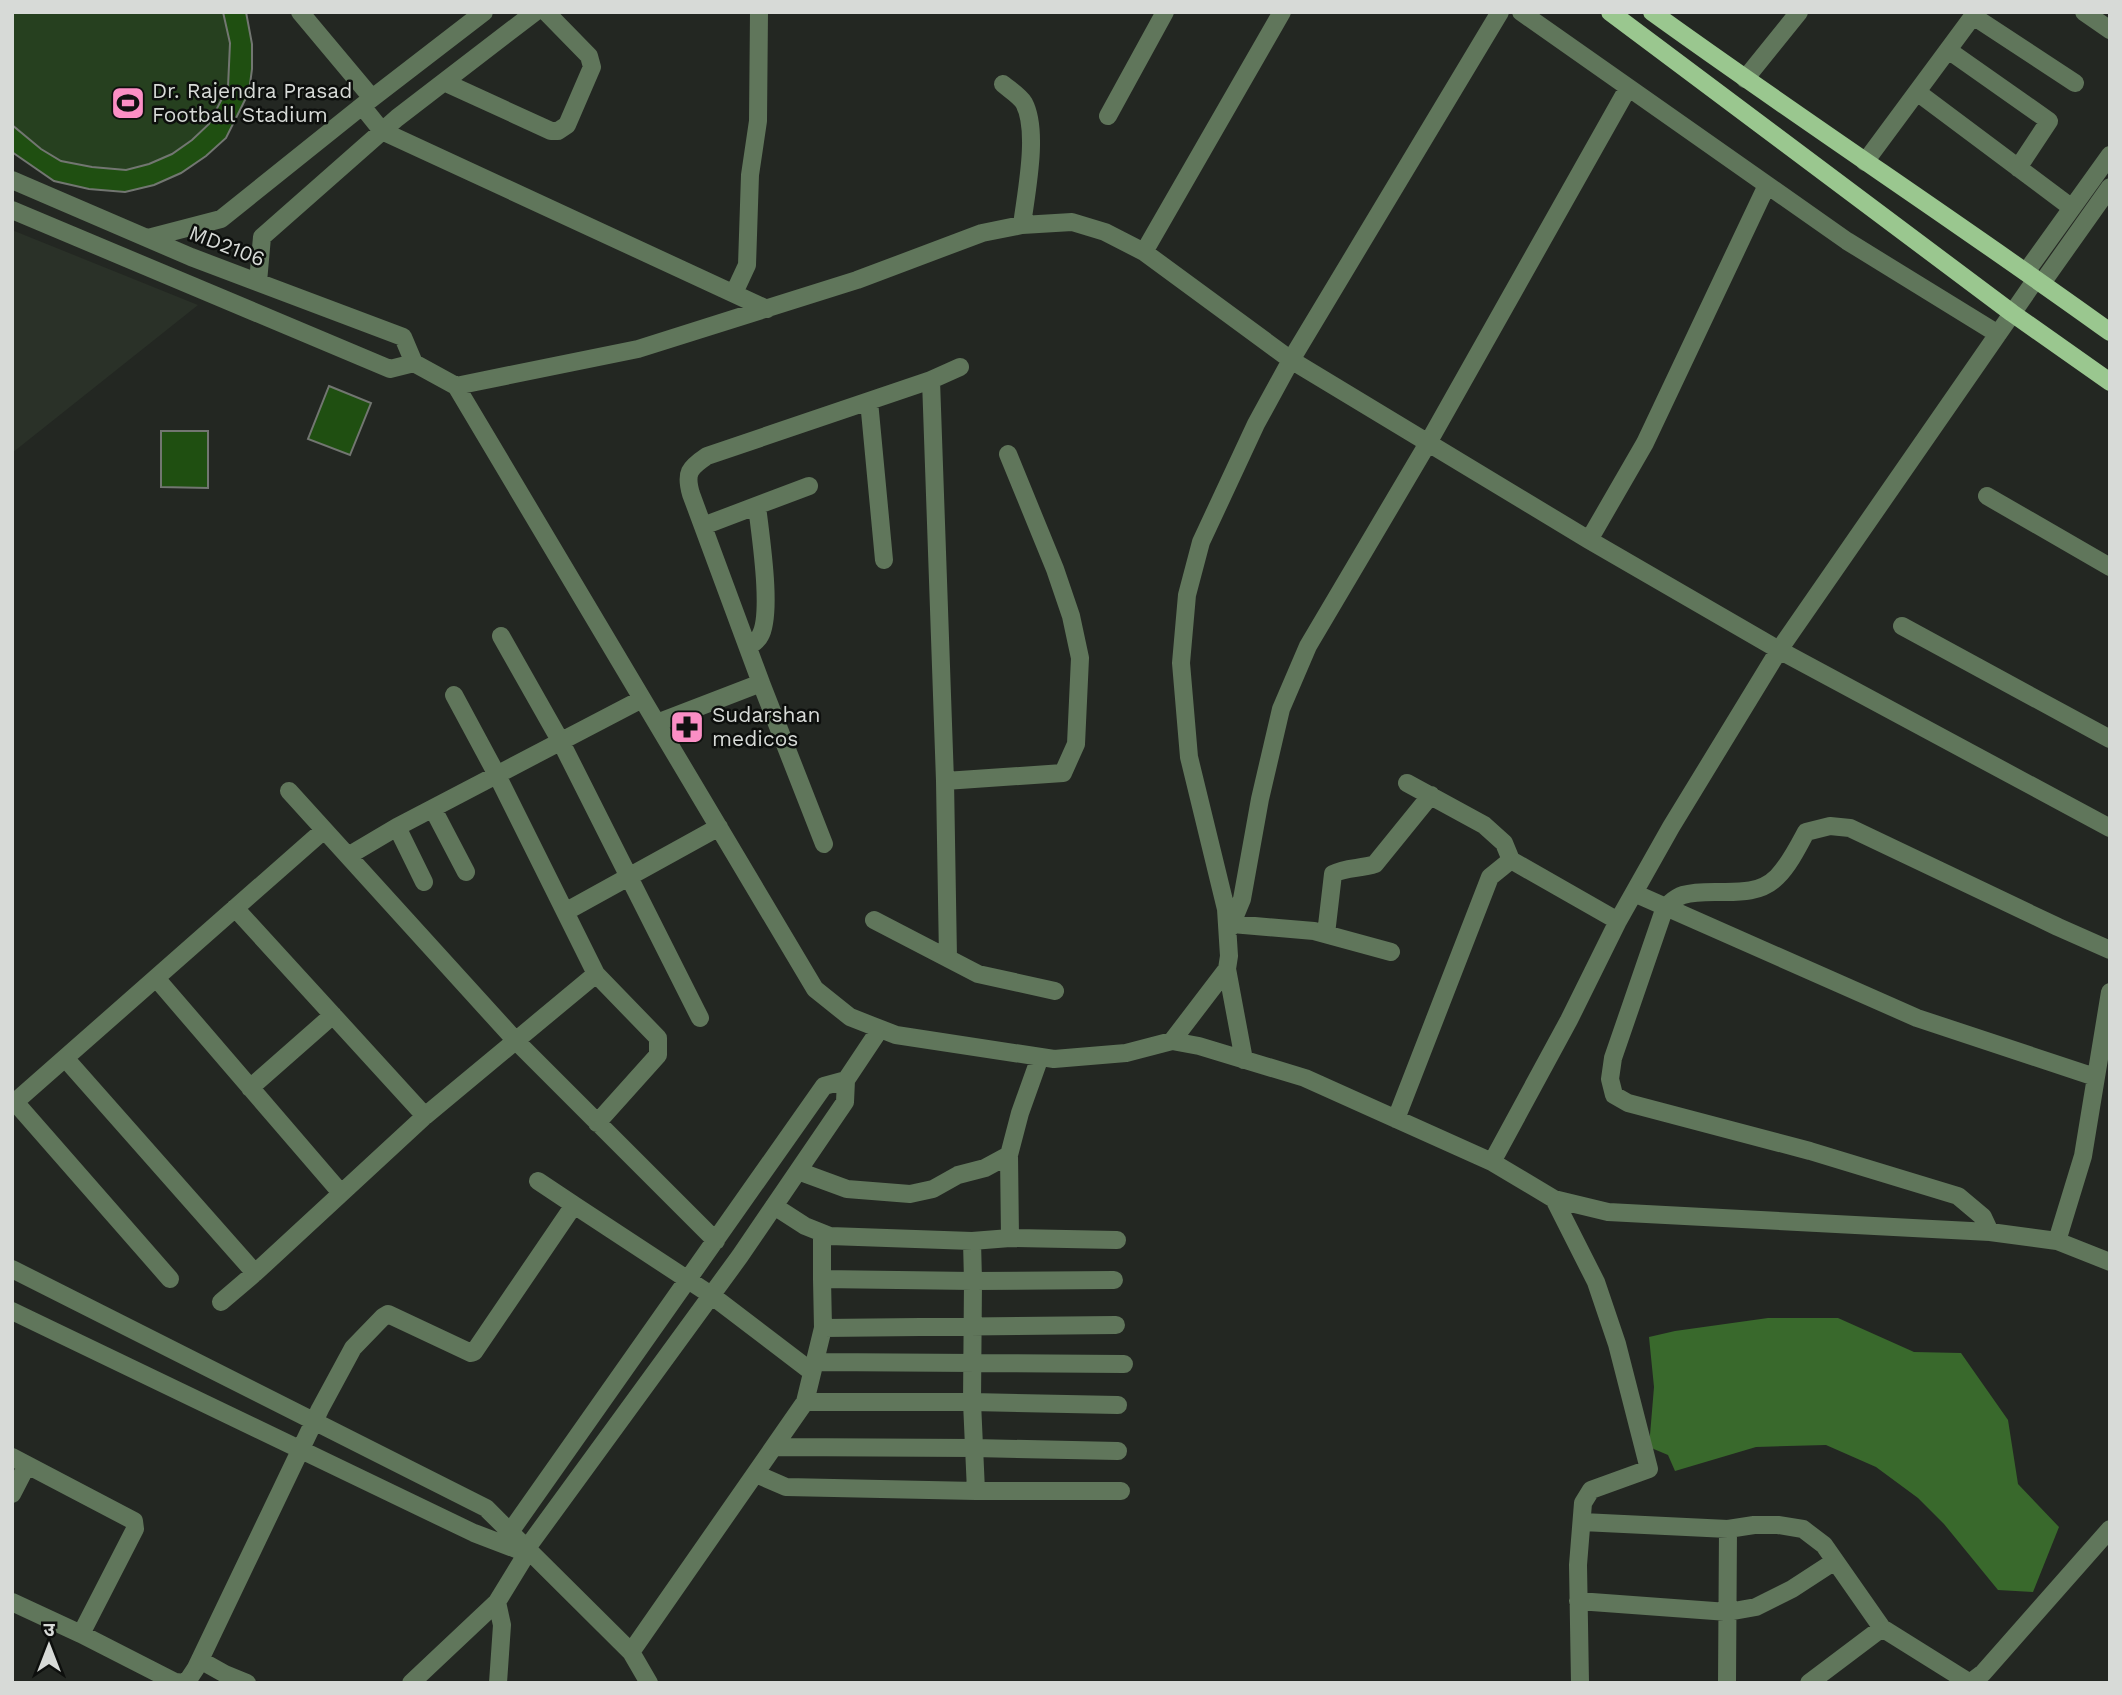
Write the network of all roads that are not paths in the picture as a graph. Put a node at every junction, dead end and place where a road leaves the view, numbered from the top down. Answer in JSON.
{"nodes":[{"id":1,"x":300,"y":12,"type":"edge"},
{"id":2,"x":484,"y":12,"type":"edge"},
{"id":3,"x":535,"y":12,"type":"edge"},
{"id":4,"x":547,"y":12,"type":"edge"},
{"id":5,"x":759,"y":12,"type":"edge"},
{"id":6,"x":1165,"y":12,"type":"edge"},
{"id":7,"x":1282,"y":12,"type":"edge"},
{"id":8,"x":1500,"y":12,"type":"edge"},
{"id":9,"x":1521,"y":12,"type":"edge"},
{"id":10,"x":1610,"y":12,"type":"edge"},
{"id":11,"x":1652,"y":12,"type":"edge"},
{"id":12,"x":1799,"y":12,"type":"edge"},
{"id":13,"x":2084,"y":12,"type":"edge"},
{"id":14,"x":1974,"y":14,"type":"edge"},
{"id":15,"x":2110,"y":30,"type":"edge"},
{"id":16,"x":1948,"y":50,"type":"junction"},
{"id":17,"x":1745,"y":79,"type":"junction"},
{"id":18,"x":393,"y":82,"type":"junction"},
{"id":19,"x":444,"y":82,"type":"junction"},
{"id":20,"x":2075,"y":83,"type":"dead end"},
{"id":21,"x":1003,"y":85,"type":"dead end"},
{"id":22,"x":1628,"y":88,"type":"junction"},
{"id":23,"x":1917,"y":92,"type":"junction"},
{"id":24,"x":367,"y":102,"type":"junction"},
{"id":25,"x":414,"y":105,"type":"junction"},
{"id":26,"x":1108,"y":116,"type":"dead end"},
{"id":27,"x":382,"y":131,"type":"junction"},
{"id":28,"x":2110,"y":155,"type":"edge"},
{"id":29,"x":1865,"y":162,"type":"junction"},
{"id":30,"x":2018,"y":168,"type":"junction"},
{"id":31,"x":12,"y":180,"type":"edge"},
{"id":32,"x":1767,"y":185,"type":"junction"},
{"id":33,"x":2110,"y":187,"type":"edge"},
{"id":34,"x":2072,"y":208,"type":"junction"},
{"id":35,"x":12,"y":210,"type":"edge"},
{"id":36,"x":1022,"y":225,"type":"junction"},
{"id":37,"x":148,"y":239,"type":"junction"},
{"id":38,"x":1144,"y":252,"type":"junction"},
{"id":39,"x":2035,"y":278,"type":"junction"},
{"id":40,"x":258,"y":282,"type":"junction"},
{"id":41,"x":734,"y":293,"type":"junction"},
{"id":42,"x":767,"y":309,"type":"junction"},
{"id":43,"x":2012,"y":313,"type":"junction"},
{"id":44,"x":2110,"y":332,"type":"edge"},
{"id":45,"x":1998,"y":334,"type":"junction"},
{"id":46,"x":1291,"y":359,"type":"junction"},
{"id":47,"x":414,"y":363,"type":"junction"},
{"id":48,"x":960,"y":367,"type":"dead end"},
{"id":49,"x":931,"y":380,"type":"junction"},
{"id":50,"x":2110,"y":382,"type":"edge"},
{"id":51,"x":456,"y":386,"type":"junction"},
{"id":52,"x":869,"y":401,"type":"junction"},
{"id":53,"x":1428,"y":443,"type":"junction"},
{"id":54,"x":1008,"y":454,"type":"dead end"},
{"id":55,"x":809,"y":486,"type":"dead end"},
{"id":56,"x":1987,"y":496,"type":"dead end"},
{"id":57,"x":757,"y":506,"type":"junction"},
{"id":58,"x":703,"y":526,"type":"junction"},
{"id":59,"x":1589,"y":540,"type":"junction"},
{"id":60,"x":884,"y":560,"type":"dead end"},
{"id":61,"x":2110,"y":567,"type":"edge"},
{"id":62,"x":1902,"y":626,"type":"dead end"},
{"id":63,"x":501,"y":636,"type":"dead end"},
{"id":64,"x":748,"y":647,"type":"junction"},
{"id":65,"x":1779,"y":650,"type":"junction"},
{"id":66,"x":761,"y":682,"type":"junction"},
{"id":67,"x":454,"y":695,"type":"dead end"},
{"id":68,"x":642,"y":699,"type":"junction"},
{"id":69,"x":657,"y":723,"type":"junction"},
{"id":70,"x":2110,"y":739,"type":"edge"},
{"id":71,"x":561,"y":742,"type":"junction"},
{"id":72,"x":497,"y":775,"type":"junction"},
{"id":73,"x":945,"y":780,"type":"junction"},
{"id":74,"x":1407,"y":783,"type":"dead end"},
{"id":75,"x":289,"y":791,"type":"dead end"},
{"id":76,"x":1431,"y":795,"type":"junction"},
{"id":77,"x":433,"y":808,"type":"junction"},
{"id":78,"x":397,"y":827,"type":"junction"},
{"id":79,"x":719,"y":827,"type":"junction"},
{"id":80,"x":2110,"y":828,"type":"edge"},
{"id":81,"x":324,"y":830,"type":"junction"},
{"id":82,"x":824,"y":844,"type":"dead end"},
{"id":83,"x":348,"y":856,"type":"junction"},
{"id":84,"x":1511,"y":860,"type":"junction"},
{"id":85,"x":466,"y":872,"type":"dead end"},
{"id":86,"x":629,"y":878,"type":"junction"},
{"id":87,"x":424,"y":882,"type":"dead end"},
{"id":88,"x":1634,"y":893,"type":"junction"},
{"id":89,"x":1665,"y":906,"type":"junction"},
{"id":90,"x":235,"y":908,"type":"junction"},
{"id":91,"x":565,"y":912,"type":"junction"},
{"id":92,"x":874,"y":920,"type":"dead end"},
{"id":93,"x":1618,"y":921,"type":"junction"},
{"id":94,"x":1230,"y":929,"type":"junction"},
{"id":95,"x":1326,"y":934,"type":"junction"},
{"id":96,"x":2110,"y":950,"type":"edge"},
{"id":97,"x":1391,"y":952,"type":"dead end"},
{"id":98,"x":948,"y":958,"type":"junction"},
{"id":99,"x":1227,"y":969,"type":"junction"},
{"id":100,"x":596,"y":974,"type":"junction"},
{"id":101,"x":156,"y":978,"type":"junction"},
{"id":102,"x":1055,"y":991,"type":"dead end"},
{"id":103,"x":2110,"y":992,"type":"edge"},
{"id":104,"x":333,"y":1015,"type":"junction"},
{"id":105,"x":700,"y":1018,"type":"dead end"},
{"id":106,"x":880,"y":1028,"type":"junction"},
{"id":107,"x":516,"y":1041,"type":"junction"},
{"id":108,"x":1172,"y":1041,"type":"junction"},
{"id":109,"x":1040,"y":1057,"type":"junction"},
{"id":110,"x":65,"y":1058,"type":"junction"},
{"id":111,"x":1244,"y":1060,"type":"junction"},
{"id":112,"x":2095,"y":1077,"type":"junction"},
{"id":113,"x":846,"y":1080,"type":"junction"},
{"id":114,"x":250,"y":1088,"type":"junction"},
{"id":115,"x":14,"y":1103,"type":"edge"},
{"id":116,"x":425,"y":1115,"type":"junction"},
{"id":117,"x":1396,"y":1119,"type":"junction"},
{"id":118,"x":597,"y":1123,"type":"junction"},
{"id":119,"x":1009,"y":1155,"type":"junction"},
{"id":120,"x":1492,"y":1162,"type":"junction"},
{"id":121,"x":798,"y":1171,"type":"junction"},
{"id":122,"x":538,"y":1181,"type":"dead end"},
{"id":123,"x":341,"y":1193,"type":"junction"},
{"id":124,"x":1554,"y":1199,"type":"junction"},
{"id":125,"x":574,"y":1205,"type":"junction"},
{"id":126,"x":774,"y":1206,"type":"junction"},
{"id":127,"x":1990,"y":1232,"type":"junction"},
{"id":128,"x":822,"y":1233,"type":"junction"},
{"id":129,"x":1010,"y":1238,"type":"junction"},
{"id":130,"x":1117,"y":1240,"type":"dead end"},
{"id":131,"x":716,"y":1241,"type":"junction"},
{"id":132,"x":972,"y":1241,"type":"junction"},
{"id":133,"x":2057,"y":1241,"type":"junction"},
{"id":134,"x":2110,"y":1262,"type":"edge"},
{"id":135,"x":12,"y":1269,"type":"edge"},
{"id":136,"x":255,"y":1273,"type":"junction"},
{"id":137,"x":170,"y":1279,"type":"dead end"},
{"id":138,"x":822,"y":1279,"type":"junction"},
{"id":139,"x":689,"y":1280,"type":"junction"},
{"id":140,"x":1114,"y":1280,"type":"dead end"},
{"id":141,"x":973,"y":1282,"type":"junction"},
{"id":142,"x":711,"y":1295,"type":"junction"},
{"id":143,"x":221,"y":1302,"type":"dead end"},
{"id":144,"x":12,"y":1311,"type":"edge"},
{"id":145,"x":1116,"y":1325,"type":"dead end"},
{"id":146,"x":973,"y":1327,"type":"junction"},
{"id":147,"x":823,"y":1328,"type":"junction"},
{"id":148,"x":973,"y":1364,"type":"junction"},
{"id":149,"x":1124,"y":1364,"type":"dead end"},
{"id":150,"x":813,"y":1367,"type":"junction"},
{"id":151,"x":805,"y":1402,"type":"junction"},
{"id":152,"x":972,"y":1402,"type":"junction"},
{"id":153,"x":1118,"y":1405,"type":"dead end"},
{"id":154,"x":314,"y":1421,"type":"junction"},
{"id":155,"x":774,"y":1447,"type":"junction"},
{"id":156,"x":974,"y":1448,"type":"junction"},
{"id":157,"x":300,"y":1450,"type":"junction"},
{"id":158,"x":1118,"y":1451,"type":"dead end"},
{"id":159,"x":20,"y":1461,"type":"edge"},
{"id":160,"x":756,"y":1474,"type":"junction"},
{"id":161,"x":976,"y":1491,"type":"junction"},
{"id":162,"x":1121,"y":1491,"type":"dead end"},
{"id":163,"x":12,"y":1494,"type":"edge"},
{"id":164,"x":1582,"y":1522,"type":"junction"},
{"id":165,"x":1728,"y":1529,"type":"junction"},
{"id":166,"x":510,"y":1532,"type":"junction"},
{"id":167,"x":2107,"y":1532,"type":"edge"},
{"id":168,"x":530,"y":1553,"type":"junction"},
{"id":169,"x":1835,"y":1560,"type":"junction"},
{"id":170,"x":12,"y":1601,"type":"edge"},
{"id":171,"x":1578,"y":1601,"type":"junction"},
{"id":172,"x":497,"y":1602,"type":"junction"},
{"id":173,"x":1728,"y":1612,"type":"junction"},
{"id":174,"x":1882,"y":1628,"type":"junction"},
{"id":175,"x":81,"y":1634,"type":"junction"},
{"id":176,"x":631,"y":1652,"type":"junction"},
{"id":177,"x":200,"y":1660,"type":"junction"},
{"id":178,"x":247,"y":1683,"type":"edge"},
{"id":179,"x":411,"y":1683,"type":"edge"},
{"id":180,"x":498,"y":1683,"type":"edge"},
{"id":181,"x":649,"y":1683,"type":"edge"},
{"id":182,"x":1580,"y":1683,"type":"edge"},
{"id":183,"x":1727,"y":1683,"type":"edge"},
{"id":184,"x":1809,"y":1683,"type":"edge"},
{"id":185,"x":1970,"y":1683,"type":"edge"}],
"edges":[{"from":1,"to":24,"type":"street"},
{"from":2,"to":18,"type":"street"},
{"from":3,"to":19,"type":"street"},
{"from":4,"to":19,"type":"street"},
{"from":5,"to":41,"type":"street"},
{"from":6,"to":26,"type":"street"},
{"from":7,"to":38,"type":"street"},
{"from":8,"to":46,"type":"street"},
{"from":9,"to":22,"type":"street"},
{"from":10,"to":43,"type":"main road"},
{"from":11,"to":17,"type":"main road"},
{"from":12,"to":17,"type":"street"},
{"from":13,"to":15,"type":"street"},
{"from":14,"to":16,"type":"street"},
{"from":14,"to":20,"type":"street"},
{"from":16,"to":23,"type":"street"},
{"from":16,"to":30,"type":"street"},
{"from":17,"to":29,"type":"main road"},
{"from":18,"to":24,"type":"street"},
{"from":18,"to":25,"type":"street"},
{"from":19,"to":25,"type":"street"},
{"from":21,"to":36,"type":"street"},
{"from":22,"to":32,"type":"street"},
{"from":22,"to":53,"type":"street"},
{"from":23,"to":29,"type":"street"},
{"from":23,"to":30,"type":"street"},
{"from":24,"to":27,"type":"street"},
{"from":24,"to":37,"type":"street"},
{"from":25,"to":27,"type":"street"},
{"from":27,"to":40,"type":"street"},
{"from":27,"to":41,"type":"street"},
{"from":28,"to":34,"type":"street"},
{"from":29,"to":39,"type":"main road"},
{"from":30,"to":34,"type":"street"},
{"from":31,"to":37,"type":"street","name":"MD2106"},
{"from":32,"to":45,"type":"street"},
{"from":32,"to":59,"type":"street"},
{"from":33,"to":39,"type":"street"},
{"from":34,"to":39,"type":"street"},
{"from":35,"to":47,"type":"street"},
{"from":36,"to":38,"type":"street"},
{"from":36,"to":42,"type":"street"},
{"from":37,"to":40,"type":"street","name":"MD2106"},
{"from":38,"to":46,"type":"street"},
{"from":39,"to":43,"type":"street"},
{"from":39,"to":44,"type":"main road"},
{"from":40,"to":47,"type":"street","name":"MD2106"},
{"from":41,"to":42,"type":"street"},
{"from":42,"to":51,"type":"street"},
{"from":43,"to":45,"type":"street"},
{"from":43,"to":50,"type":"main road"},
{"from":45,"to":65,"type":"street"},
{"from":46,"to":53,"type":"street"},
{"from":46,"to":94,"type":"street"},
{"from":47,"to":51,"type":"street"},
{"from":48,"to":49,"type":"street"},
{"from":49,"to":52,"type":"street"},
{"from":49,"to":73,"type":"street"},
{"from":51,"to":68,"type":"street"},
{"from":52,"to":58,"type":"street"},
{"from":52,"to":60,"type":"street"},
{"from":53,"to":59,"type":"street"},
{"from":53,"to":94,"type":"street"},
{"from":54,"to":73,"type":"street"},
{"from":55,"to":57,"type":"street"},
{"from":56,"to":61,"type":"street"},
{"from":57,"to":58,"type":"street"},
{"from":57,"to":64,"type":"street"},
{"from":58,"to":64,"type":"street"},
{"from":59,"to":65,"type":"street"},
{"from":62,"to":70,"type":"street"},
{"from":63,"to":71,"type":"street"},
{"from":64,"to":66,"type":"street"},
{"from":65,"to":80,"type":"street"},
{"from":65,"to":88,"type":"street"},
{"from":66,"to":69,"type":"street"},
{"from":66,"to":82,"type":"street"},
{"from":67,"to":72,"type":"street"},
{"from":68,"to":69,"type":"street"},
{"from":68,"to":71,"type":"street"},
{"from":69,"to":79,"type":"street"},
{"from":71,"to":72,"type":"street"},
{"from":71,"to":86,"type":"street"},
{"from":72,"to":77,"type":"street"},
{"from":72,"to":91,"type":"street"},
{"from":73,"to":98,"type":"street"},
{"from":74,"to":76,"type":"street"},
{"from":75,"to":81,"type":"street"},
{"from":76,"to":84,"type":"street"},
{"from":76,"to":95,"type":"street"},
{"from":77,"to":78,"type":"street"},
{"from":77,"to":85,"type":"street"},
{"from":78,"to":83,"type":"street"},
{"from":78,"to":87,"type":"street"},
{"from":79,"to":86,"type":"street"},
{"from":79,"to":106,"type":"street"},
{"from":81,"to":83,"type":"street"},
{"from":81,"to":90,"type":"street"},
{"from":83,"to":107,"type":"street"},
{"from":84,"to":93,"type":"street"},
{"from":84,"to":117,"type":"street"},
{"from":86,"to":91,"type":"street"},
{"from":86,"to":105,"type":"street"},
{"from":88,"to":89,"type":"street"},
{"from":88,"to":93,"type":"street"},
{"from":89,"to":96,"type":"street"},
{"from":89,"to":112,"type":"street"},
{"from":89,"to":127,"type":"street"},
{"from":90,"to":101,"type":"street"},
{"from":90,"to":104,"type":"street"},
{"from":91,"to":100,"type":"street"},
{"from":92,"to":98,"type":"street"},
{"from":93,"to":120,"type":"street"},
{"from":94,"to":95,"type":"street"},
{"from":94,"to":99,"type":"street"},
{"from":95,"to":97,"type":"street"},
{"from":98,"to":102,"type":"street"},
{"from":99,"to":108,"type":"street"},
{"from":99,"to":111,"type":"street"},
{"from":100,"to":107,"type":"street"},
{"from":100,"to":118,"type":"street"},
{"from":101,"to":110,"type":"street"},
{"from":101,"to":114,"type":"street"},
{"from":103,"to":112,"type":"street"},
{"from":104,"to":114,"type":"street"},
{"from":104,"to":116,"type":"street"},
{"from":106,"to":109,"type":"street"},
{"from":106,"to":113,"type":"street"},
{"from":107,"to":116,"type":"street"},
{"from":107,"to":118,"type":"street"},
{"from":108,"to":109,"type":"street"},
{"from":108,"to":111,"type":"street"},
{"from":109,"to":119,"type":"street"},
{"from":110,"to":115,"type":"street"},
{"from":110,"to":136,"type":"street"},
{"from":111,"to":117,"type":"street"},
{"from":112,"to":133,"type":"street"},
{"from":113,"to":121,"type":"street"},
{"from":113,"to":131,"type":"street"},
{"from":114,"to":123,"type":"street"},
{"from":115,"to":137,"type":"street"},
{"from":116,"to":123,"type":"street"},
{"from":117,"to":120,"type":"street"},
{"from":118,"to":131,"type":"street"},
{"from":119,"to":121,"type":"street"},
{"from":119,"to":129,"type":"street"},
{"from":120,"to":124,"type":"street"},
{"from":121,"to":126,"type":"street"},
{"from":122,"to":125,"type":"street"},
{"from":123,"to":136,"type":"street"},
{"from":124,"to":127,"type":"street"},
{"from":124,"to":164,"type":"street"},
{"from":125,"to":139,"type":"street"},
{"from":125,"to":154,"type":"street"},
{"from":126,"to":128,"type":"street"},
{"from":126,"to":142,"type":"street"},
{"from":127,"to":133,"type":"street"},
{"from":128,"to":132,"type":"street"},
{"from":128,"to":138,"type":"street"},
{"from":129,"to":130,"type":"street"},
{"from":129,"to":132,"type":"street"},
{"from":131,"to":139,"type":"street"},
{"from":132,"to":141,"type":"street"},
{"from":133,"to":134,"type":"street"},
{"from":135,"to":154,"type":"street"},
{"from":136,"to":143,"type":"street"},
{"from":138,"to":141,"type":"street"},
{"from":138,"to":147,"type":"street"},
{"from":139,"to":142,"type":"street"},
{"from":139,"to":166,"type":"street"},
{"from":140,"to":141,"type":"street"},
{"from":141,"to":146,"type":"street"},
{"from":142,"to":150,"type":"street"},
{"from":142,"to":168,"type":"street"},
{"from":144,"to":157,"type":"street"},
{"from":145,"to":146,"type":"street"},
{"from":146,"to":147,"type":"street"},
{"from":146,"to":148,"type":"street"},
{"from":147,"to":150,"type":"street"},
{"from":148,"to":149,"type":"street"},
{"from":148,"to":150,"type":"street"},
{"from":148,"to":152,"type":"street"},
{"from":150,"to":151,"type":"street"},
{"from":151,"to":152,"type":"street"},
{"from":151,"to":155,"type":"street"},
{"from":152,"to":153,"type":"street"},
{"from":152,"to":156,"type":"street"},
{"from":154,"to":157,"type":"street"},
{"from":154,"to":166,"type":"street"},
{"from":155,"to":156,"type":"street"},
{"from":155,"to":160,"type":"street"},
{"from":156,"to":158,"type":"street"},
{"from":156,"to":161,"type":"street"},
{"from":157,"to":168,"type":"street"},
{"from":157,"to":177,"type":"street"},
{"from":159,"to":163,"type":"street"},
{"from":159,"to":175,"type":"street"},
{"from":160,"to":161,"type":"street"},
{"from":160,"to":176,"type":"street"},
{"from":161,"to":162,"type":"street"},
{"from":164,"to":165,"type":"street"},
{"from":164,"to":171,"type":"street"},
{"from":165,"to":169,"type":"street"},
{"from":165,"to":173,"type":"street"},
{"from":166,"to":168,"type":"street"},
{"from":167,"to":185,"type":"street"},
{"from":168,"to":172,"type":"street"},
{"from":168,"to":176,"type":"street"},
{"from":169,"to":173,"type":"street"},
{"from":169,"to":174,"type":"street"},
{"from":170,"to":175,"type":"street"},
{"from":171,"to":173,"type":"street"},
{"from":171,"to":182,"type":"street"},
{"from":172,"to":179,"type":"street"},
{"from":172,"to":180,"type":"street"},
{"from":173,"to":183,"type":"street"},
{"from":174,"to":184,"type":"street"},
{"from":174,"to":185,"type":"street"},
{"from":175,"to":177,"type":"street"},
{"from":176,"to":181,"type":"street"},
{"from":177,"to":178,"type":"street"}]}
